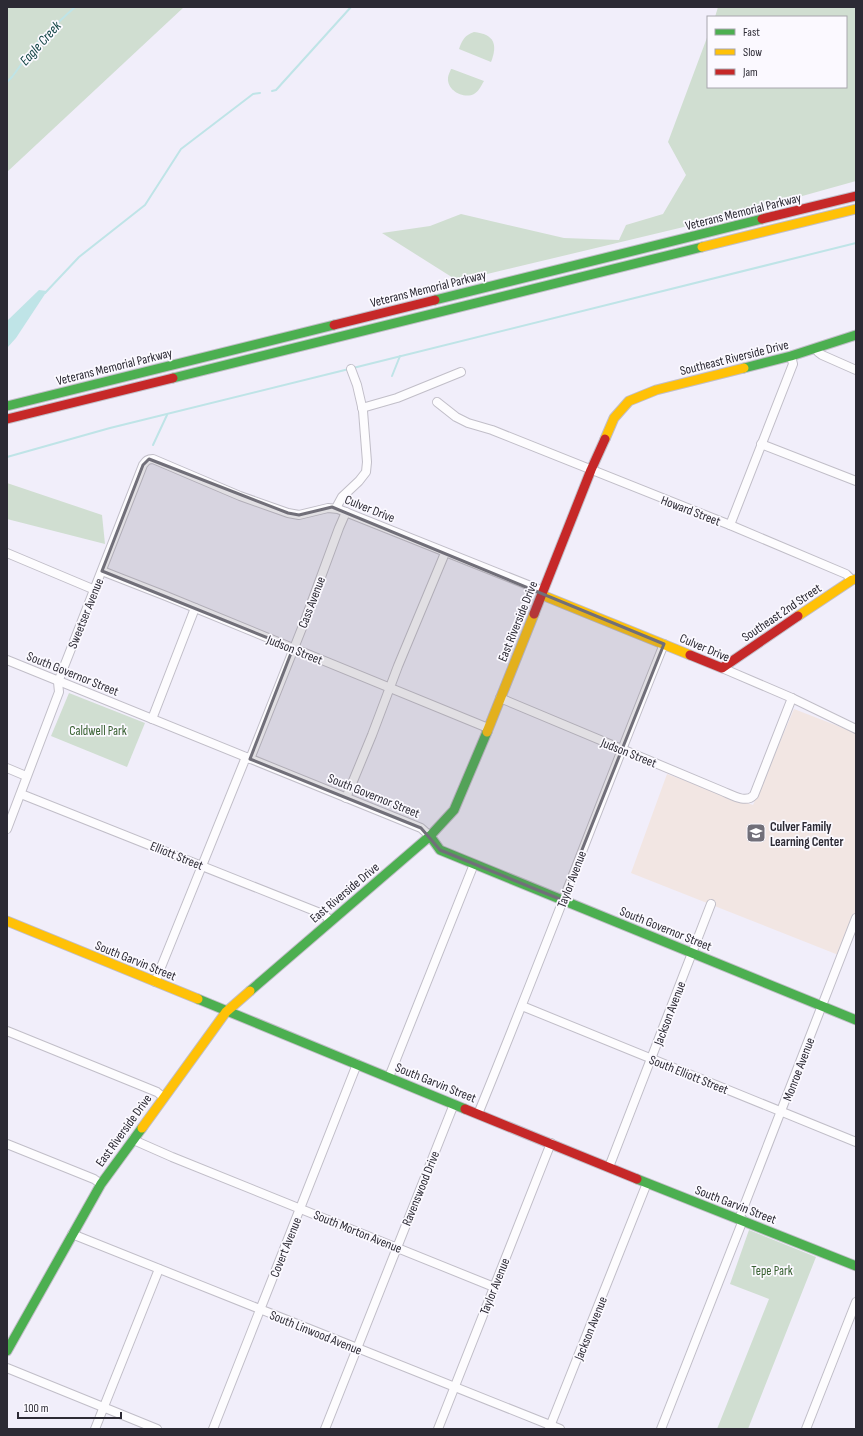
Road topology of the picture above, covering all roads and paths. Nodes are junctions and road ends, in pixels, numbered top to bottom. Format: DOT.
graph roads {
  1 [pos="856,196"];
  2 [pos="856,209"];
  3 [pos="856,335"];
  4 [pos="817,348"];
  5 [pos="791,356"];
  6 [pos="351,369"];
  7 [pos="856,370"];
  8 [pos="461,372"];
  9 [pos="437,402"];
  10 [pos="7,406"];
  11 [pos="362,408"];
  12 [pos="622,409"];
  13 [pos="7,419"];
  14 [pos="762,444"];
  15 [pos="163,464"];
  16 [pos="591,470"];
  17 [pos="856,481"];
  18 [pos="336,508"];
  19 [pos="346,512"];
  20 [pos="730,525"];
  21 [pos="7,553"];
  22 [pos="445,553"];
  23 [pos="102,571"];
  24 [pos="854,580"];
  25 [pos="95,590"];
  26 [pos="542,593"];
  27 [pos="195,608"];
  28 [pos="664,644"];
  29 [pos="293,648"];
  30 [pos="7,660"];
  31 [pos="722,668"];
  32 [pos="58,682"];
  33 [pos="390,688"];
  34 [pos="500,698"];
  35 [pos="792,698"];
  36 [pos="152,719"];
  37 [pos="488,728"];
  38 [pos="856,729"];
  39 [pos="622,749"];
  40 [pos="248,758"];
  41 [pos="7,768"];
  42 [pos="26,776"];
  43 [pos="21,794"];
  44 [pos="346,798"];
  45 [pos="7,829"];
  46 [pos="430,836"];
  47 [pos="474,864"];
  48 [pos="202,865"];
  49 [pos="562,900"];
  50 [pos="711,904"];
  51 [pos="856,918"];
  52 [pos="7,921"];
  53 [pos="330,921"];
  54 [pos="692,952"];
  55 [pos="155,982"];
  56 [pos="522,1006"];
  57 [pos="822,1006"];
  58 [pos="226,1012"];
  59 [pos="856,1020"];
  60 [pos="7,1031"];
  61 [pos="651,1059"];
  62 [pos="357,1064"];
  63 [pos="389,1077"];
  64 [pos="164,1096"];
  65 [pos="454,1104"];
  66 [pos="781,1112"];
  67 [pos="478,1114"];
  68 [pos="133,1139"];
  69 [pos="856,1142"];
  70 [pos="551,1143"];
  71 [pos="7,1144"];
  72 [pos="609,1167"];
  73 [pos="647,1183"];
  74 [pos="101,1184"];
  75 [pos="300,1208"];
  76 [pos="741,1220"];
  77 [pos="72,1234"];
  78 [pos="397,1247"];
  79 [pos="856,1266"];
  80 [pos="158,1269"];
  81 [pos="494,1287"];
  82 [pos="856,1302"];
  83 [pos="260,1310"];
  84 [pos="357,1348"];
  85 [pos="7,1351"];
  86 [pos="7,1368"];
  87 [pos="454,1387"];
  88 [pos="103,1408"];
  89 [pos="550,1427"];
  90 [pos="95,1429"];
  91 [pos="157,1429"];
  92 [pos="213,1429"];
  93 [pos="326,1429"];
  94 [pos="438,1429"];
  95 [pos="560,1429"];
  96 [pos="661,1429"];
  97 [pos="806,1429"];
  1 -- 10 [label="main road, Veterans Memorial Parkway"];
  2 -- 13 [label="main road, Veterans Memorial Parkway"];
  3 -- 4 [label="main road, Southeast Riverside Drive"];
  4 -- 5 [label="main road, Southeast Riverside Drive"];
  4 -- 7 [label="street"];
  5 -- 12 [label="main road, Southeast Riverside Drive"];
  5 -- 14 [label="street"];
  6 -- 11 [label="street"];
  8 -- 11 [label="street"];
  9 -- 16 [label="street, Howard Street"];
  11 -- 18 [label="street"];
  12 -- 16 [label="main road, East Riverside Drive"];
  14 -- 17 [label="street"];
  14 -- 20 [label="street"];
  15 -- 18 [label="street, Culver Drive"];
  15 -- 23 [label="street, Sweetser Avenue"];
  16 -- 20 [label="street, Howard Street"];
  16 -- 26 [label="main road, East Riverside Drive"];
  18 -- 19 [label="street, Culver Drive"];
  19 -- 22 [label="street, Culver Drive"];
  19 -- 29 [label="street, Cass Avenue"];
  20 -- 24 [label="street, Howard Street"];
  21 -- 25 [label="street"];
  22 -- 26 [label="street, Culver Drive"];
  22 -- 33 [label="street"];
  23 -- 25 [label="street, Sweetser Avenue"];
  23 -- 27 [label="street, Judson Street"];
  24 -- 31 [label="main road, Southeast 2nd Street"];
  25 -- 32 [label="street, Sweetser Avenue"];
  26 -- 28 [label="main road, Culver Drive"];
  26 -- 34 [label="main road, East Riverside Drive"];
  27 -- 29 [label="street, Judson Street"];
  27 -- 36 [label="street"];
  28 -- 31 [label="main road, Culver Drive"];
  28 -- 39 [label="street, Taylor Avenue"];
  29 -- 33 [label="street, Judson Street"];
  29 -- 40 [label="street, Cass Avenue"];
  30 -- 32 [label="street, South Governor Street"];
  31 -- 35 [label="street, Culver Drive"];
  32 -- 36 [label="street, South Governor Street"];
  32 -- 42 [label="street, Sweetser Avenue"];
  33 -- 37 [label="street, Judson Street"];
  33 -- 44 [label="street"];
  34 -- 37 [label="main road, East Riverside Drive"];
  34 -- 39 [label="street, Judson Street"];
  35 -- 38 [label="street, Culver Drive"];
  35 -- 39 [label="street, Judson Street"];
  36 -- 40 [label="street, South Governor Street"];
  37 -- 46 [label="main road, East Riverside Drive"];
  39 -- 49 [label="street, Taylor Avenue"];
  40 -- 44 [label="street, South Governor Street"];
  40 -- 48 [label="street, Cass Avenue"];
  41 -- 42 [label="street"];
  42 -- 43 [label="street, Sweetser Avenue"];
  43 -- 45 [label="street, Sweetser Avenue"];
  43 -- 48 [label="street, Elliott Street"];
  44 -- 46 [label="street, South Governor Street"];
  46 -- 47 [label="main road, South Governor Street"];
  46 -- 53 [label="main road, East Riverside Drive"];
  47 -- 49 [label="main road, South Governor Street"];
  47 -- 63 [label="street"];
  48 -- 53 [label="street, Elliott Street"];
  48 -- 55 [label="street, Cass Avenue"];
  49 -- 54 [label="main road, South Governor Street"];
  49 -- 56 [label="street, Taylor Avenue"];
  50 -- 54 [label="street, Jackson Avenue"];
  51 -- 57 [label="street, Monroe Avenue"];
  52 -- 55 [label="main road, South Garvin Street"];
  53 -- 58 [label="main road, East Riverside Drive"];
  54 -- 57 [label="main road, South Governor Street"];
  54 -- 61 [label="street, Jackson Avenue"];
  55 -- 58 [label="main road, South Garvin Street"];
  56 -- 61 [label="street, South Elliott Street"];
  56 -- 67 [label="street, Taylor Avenue"];
  57 -- 59 [label="main road, South Governor Street"];
  57 -- 66 [label="street, Monroe Avenue"];
  58 -- 62 [label="main road, South Garvin Street"];
  58 -- 64 [label="main road, East Riverside Drive"];
  60 -- 64 [label="street"];
  61 -- 66 [label="street, South Elliott Street"];
  61 -- 72 [label="street, Jackson Avenue"];
  62 -- 63 [label="main road, South Garvin Street"];
  62 -- 75 [label="street, Covert Avenue"];
  63 -- 65 [label="main road, South Garvin Street"];
  64 -- 68 [label="main road, East Riverside Drive"];
  65 -- 67 [label="main road, South Garvin Street"];
  65 -- 78 [label="street, Ravenswood Drive"];
  66 -- 69 [label="street, South Elliott Street"];
  66 -- 76 [label="street, Monroe Avenue"];
  67 -- 70 [label="main road, South Garvin Street"];
  68 -- 74 [label="main road, East Riverside Drive"];
  68 -- 75 [label="street, South Morton Avenue"];
  70 -- 72 [label="main road, South Garvin Street"];
  70 -- 81 [label="street, Taylor Avenue"];
  71 -- 74 [label="street"];
  72 -- 73 [label="main road, South Garvin Street"];
  73 -- 76 [label="main road, South Garvin Street"];
  73 -- 89 [label="street, Jackson Avenue"];
  74 -- 77 [label="main road, East Riverside Drive"];
  75 -- 78 [label="street, South Morton Avenue"];
  75 -- 83 [label="street, Covert Avenue"];
  76 -- 79 [label="main road, South Garvin Street"];
  76 -- 96 [label="street, Monroe Avenue"];
  77 -- 80 [label="street, South Linwood Avenue"];
  77 -- 85 [label="main road, East Riverside Drive"];
  78 -- 81 [label="street, South Morton Avenue"];
  78 -- 84 [label="street, Ravenswood Drive"];
  80 -- 83 [label="street, South Linwood Avenue"];
  80 -- 88 [label="street"];
  81 -- 87 [label="street, Taylor Avenue"];
  82 -- 97 [label="street"];
  83 -- 84 [label="street, South Linwood Avenue"];
  83 -- 92 [label="street, Covert Avenue"];
  84 -- 87 [label="street, South Linwood Avenue"];
  84 -- 93 [label="street, Ravenswood Drive"];
  86 -- 88 [label="street"];
  87 -- 89 [label="street, South Linwood Avenue"];
  87 -- 94 [label="street, Taylor Avenue"];
  88 -- 90 [label="street"];
  88 -- 91 [label="street"];
  89 -- 95 [label="street, South Linwood Avenue"];
}
